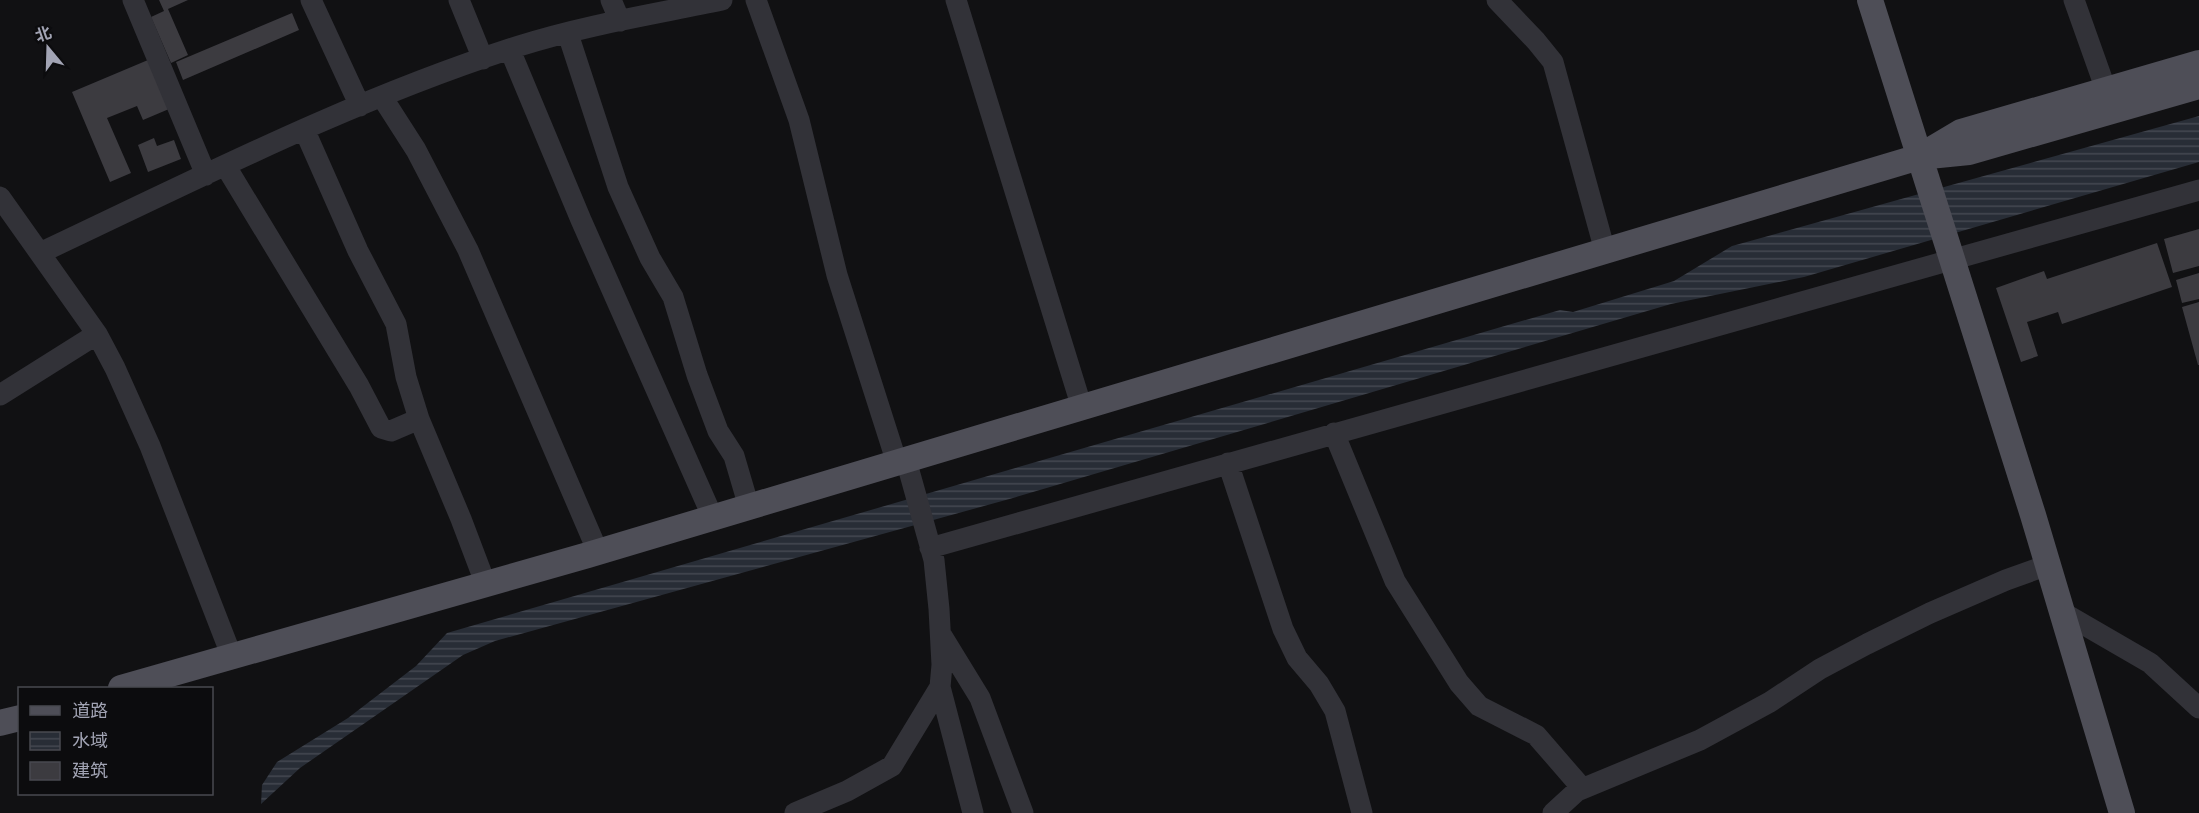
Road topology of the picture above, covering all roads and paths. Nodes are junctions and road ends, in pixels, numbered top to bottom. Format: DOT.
graph roads {
  1 [pos="133,0"];
  2 [pos="311,0"];
  3 [pos="459,0"];
  4 [pos="611,0"];
  5 [pos="722,0"];
  6 [pos="756,0"];
  7 [pos="956,0"];
  8 [pos="1497,0"];
  9 [pos="1870,0"];
  10 [pos="2074,0"];
  11 [pos="620,21"];
  12 [pos="568,34"];
  13 [pos="510,50"];
  14 [pos="483,59"];
  15 [pos="2199,63"];
  16 [pos="2199,86"];
  17 [pos="2106,90"];
  18 [pos="382,97"];
  19 [pos="360,106"];
  20 [pos="304,129"];
  21 [pos="1919,157"];
  22 [pos="225,165"];
  23 [pos="206,175"];
  24 [pos="2199,190"];
  25 [pos="0,197"];
  26 [pos="1605,251"];
  27 [pos="39,253"];
  28 [pos="1952,259"];
  29 [pos="97,334"];
  30 [pos="0,395"];
  31 [pos="1082,408"];
  32 [pos="419,419"];
  33 [pos="1334,434"];
  34 [pos="901,462"];
  35 [pos="1228,463"];
  36 [pos="749,507"];
  37 [pos="713,518"];
  38 [pos="930,548"];
  39 [pos="598,552"];
  40 [pos="2048,565"];
  41 [pos="486,585"];
  42 [pos="2062,612"];
  43 [pos="940,633"];
  44 [pos="232,657"];
  45 [pos="125,687"];
  46 [pos="940,687"];
  47 [pos="2199,708"];
  48 [pos="18,718"];
  49 [pos="0,723"];
  50 [pos="1582,788"];
  51 [pos="837,805"];
  52 [pos="795,813"];
  53 [pos="973,813"];
  54 [pos="1023,813"];
  55 [pos="1362,813"];
  56 [pos="1553,813"];
  57 [pos="2122,813"];
  1 -- 23 [label="street"];
  2 -- 19 [label="street"];
  3 -- 14 [label="street"];
  4 -- 11 [label="street"];
  5 -- 11 [label="street"];
  6 -- 34 [label="street"];
  7 -- 31 [label="street"];
  8 -- 26 [label="street"];
  9 -- 21 [label="main road"];
  10 -- 17 [label="street"];
  11 -- 12 [label="street"];
  12 -- 13 [label="street"];
  12 -- 36 [label="street"];
  13 -- 14 [label="street"];
  13 -- 37 [label="street"];
  14 -- 18 [label="street"];
  15 -- 17 [label="main road"];
  16 -- 21 [label="main road"];
  17 -- 21 [label="main road"];
  18 -- 19 [label="street"];
  18 -- 39 [label="street"];
  19 -- 20 [label="street"];
  20 -- 22 [label="street"];
  20 -- 32 [label="street"];
  21 -- 26 [label="main road"];
  21 -- 28 [label="main road"];
  22 -- 23 [label="street"];
  22 -- 32 [label="street"];
  23 -- 27 [label="street"];
  24 -- 28 [label="street"];
  25 -- 27 [label="street"];
  26 -- 31 [label="main road"];
  27 -- 29 [label="street"];
  28 -- 33 [label="street"];
  28 -- 40 [label="main road"];
  29 -- 30 [label="street"];
  29 -- 44 [label="street"];
  31 -- 34 [label="main road"];
  32 -- 41 [label="street"];
  33 -- 35 [label="street"];
  33 -- 50 [label="street"];
  34 -- 36 [label="main road"];
  34 -- 38 [label="street"];
  35 -- 38 [label="street"];
  35 -- 55 [label="street"];
  36 -- 37 [label="main road"];
  37 -- 39 [label="main road"];
  38 -- 43 [label="street"];
  39 -- 41 [label="main road"];
  40 -- 42 [label="main road"];
  40 -- 50 [label="street"];
  41 -- 44 [label="main road"];
  42 -- 47 [label="street"];
  42 -- 57 [label="main road"];
  43 -- 46 [label="street"];
  43 -- 54 [label="street"];
  44 -- 45 [label="main road"];
  46 -- 51 [label="street"];
  46 -- 53 [label="street"];
  48 -- 49 [label="main road"];
  50 -- 56 [label="street"];
  51 -- 52 [label="street"];
}
